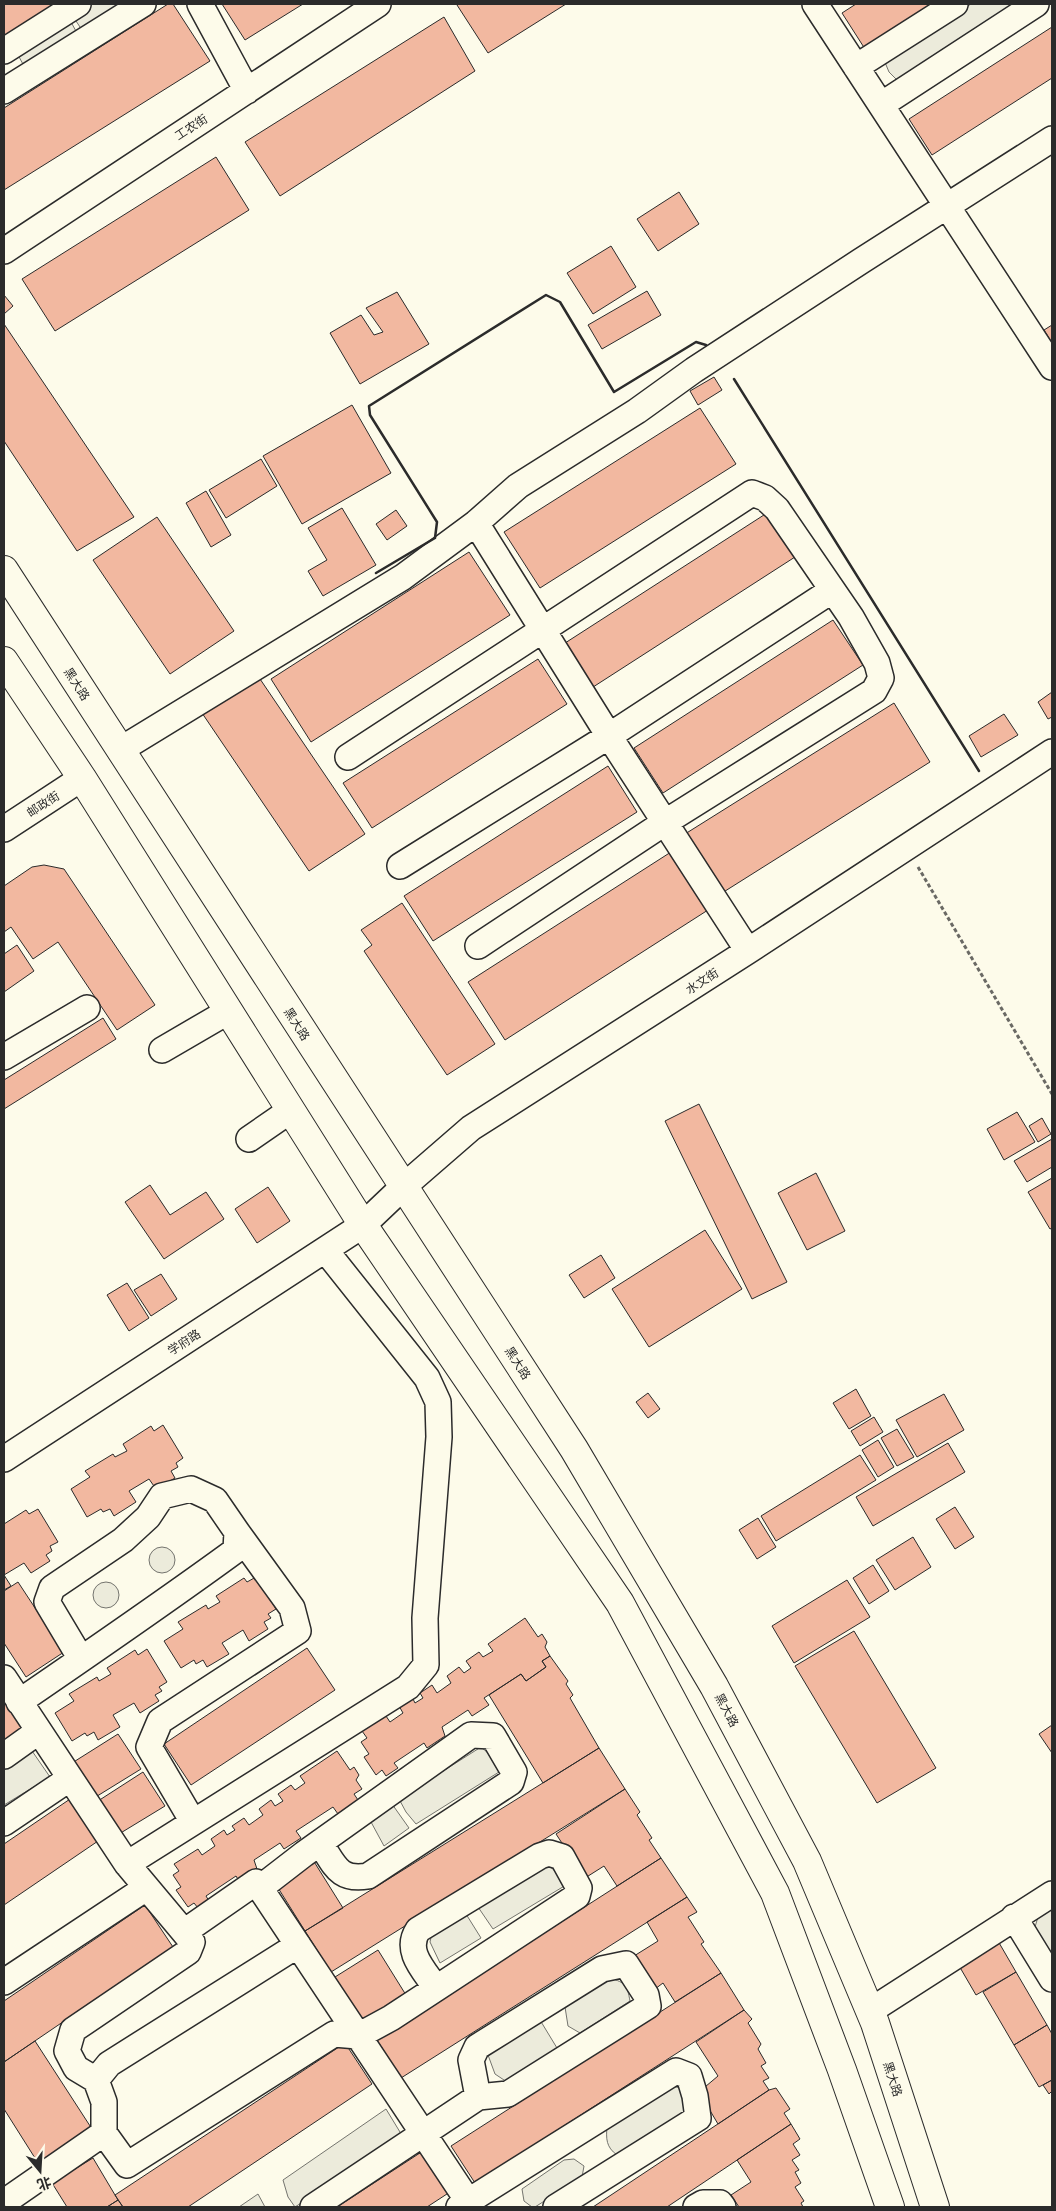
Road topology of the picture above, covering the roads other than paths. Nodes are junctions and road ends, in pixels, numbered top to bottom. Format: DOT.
graph roads {
  1 [pos="78,4"];
  2 [pos="143,4"];
  3 [pos="200,4"];
  4 [pos="378,4"];
  5 [pos="955,4"];
  6 [pos="1036,4"];
  7 [pos="823,7"];
  8 [pos="4,51"];
  9 [pos="856,67"];
  10 [pos="4,91"];
  11 [pos="247,91"];
  12 [pos="881,105"];
  13 [pos="1052,139"];
  14 [pos="947,206"];
  15 [pos="4,251"];
  16 [pos="1052,367"];
  17 [pos="476,522"];
  18 [pos="4,570"];
  19 [pos="831,591"];
  20 [pos="543,629"];
  21 [pos="4,661"];
  22 [pos="609,736"];
  23 [pos="120,750"];
  24 [pos="1052,752"];
  25 [pos="348,756"];
  26 [pos="82,778"];
  27 [pos="664,822"];
  28 [pos="4,829"];
  29 [pos="400,866"];
  30 [pos="478,946"];
  31 [pos="748,951"];
  32 [pos="87,1008"];
  33 [pos="229,1011"];
  34 [pos="6,1050"];
  35 [pos="162,1050"];
  36 [pos="291,1110"];
  37 [pos="249,1139"];
  38 [pos="403,1188"];
  39 [pos="363,1225"];
  40 [pos="326,1251"];
  41 [pos="4,1459"];
  42 [pos="237,1532"];
  43 [pos="81,1659"];
  44 [pos="4,1678"];
  45 [pos="19,1702"];
  46 [pos="39,1731"];
  47 [pos="4,1756"];
  48 [pos="69,1779"];
  49 [pos="193,1822"];
  50 [pos="4,1823"];
  51 [pos="320,1843"];
  52 [pos="127,1864"];
  53 [pos="146,1888"];
  54 [pos="260,1888"];
  55 [pos="1052,1894"];
  56 [pos="1014,1917"];
  57 [pos="184,1932"];
  58 [pos="298,1945"];
  59 [pos="1052,1979"];
  60 [pos="4,1982"];
  61 [pos="436,1988"];
  62 [pos="870,2011"];
  63 [pos="358,2036"];
  64 [pos="96,2080"];
  65 [pos="478,2097"];
  66 [pos="104,2133"];
  67 [pos="424,2133"];
  68 [pos="13,2195"];
  69 [pos="466,2205"];
  70 [pos="314,2207"];
  71 [pos="556,2207"];
  72 [pos="696,2207"];
  73 [pos="723,2207"];
  74 [pos="890,2207"];
  75 [pos="935,2207"];
  1 -- 8 [label="street"];
  2 -- 10 [label="street"];
  3 -- 11 [label="street"];
  4 -- 11 [label="street, 工农街"];
  5 -- 9 [label="street"];
  6 -- 12 [label="street"];
  7 -- 9 [label="street"];
  9 -- 12 [label="street"];
  11 -- 15 [label="street, 工农街"];
  12 -- 14 [label="street"];
  13 -- 14 [label="street"];
  14 -- 16 [label="street"];
  14 -- 17 [label="street"];
  17 -- 20 [label="street"];
  17 -- 23 [label="street"];
  18 -- 23 [label="highway, 黑大路"];
  19 -- 20 [label="street"];
  19 -- 22 [label="street"];
  19 -- 27 [label="street"];
  20 -- 22 [label="street"];
  20 -- 25 [label="street"];
  21 -- 26 [label="highway"];
  22 -- 27 [label="street"];
  22 -- 29 [label="street"];
  23 -- 38 [label="highway, 黑大路"];
  24 -- 31 [label="street, 水文街"];
  26 -- 28 [label="street, 邮政街"];
  26 -- 33 [label="highway"];
  27 -- 30 [label="street"];
  27 -- 31 [label="street"];
  31 -- 38 [label="street, 水文街"];
  32 -- 34 [label="street"];
  33 -- 35 [label="street"];
  33 -- 36 [label="highway"];
  36 -- 37 [label="street"];
  36 -- 39 [label="highway"];
  38 -- 39 [label="street, 水文街"];
  38 -- 62 [label="highway, 黑大路"];
  39 -- 40 [label="street, 学府路"];
  39 -- 74 [label="highway"];
  40 -- 41 [label="street, 学府路"];
  40 -- 49 [label="street"];
  42 -- 43 [label="street"];
  42 -- 43 [label="street"];
  42 -- 49 [label="street"];
  43 -- 45 [label="street"];
  44 -- 45 [label="street"];
  45 -- 46 [label="street"];
  46 -- 47 [label="street"];
  46 -- 48 [label="street"];
  48 -- 50 [label="street"];
  48 -- 52 [label="street"];
  49 -- 52 [label="street"];
  51 -- 51 [label="street"];
  51 -- 54 [label="street"];
  52 -- 53 [label="street"];
  53 -- 57 [label="street"];
  53 -- 60 [label="street"];
  54 -- 57 [label="street"];
  54 -- 58 [label="street"];
  55 -- 56 [label="street"];
  56 -- 59 [label="street"];
  56 -- 62 [label="street"];
  57 -- 64 [label="street"];
  58 -- 63 [label="street"];
  58 -- 64 [label="street"];
  61 -- 61 [label="street"];
  61 -- 63 [label="street"];
  62 -- 75 [label="highway, 黑大路"];
  63 -- 66 [label="street"];
  63 -- 67 [label="street"];
  64 -- 66 [label="street"];
  65 -- 65 [label="street"];
  65 -- 67 [label="street"];
  66 -- 68 [label="street"];
  67 -- 69 [label="street"];
  67 -- 70 [label="street"];
  69 -- 71 [label="street"];
  72 -- 73 [label="street"];
}
